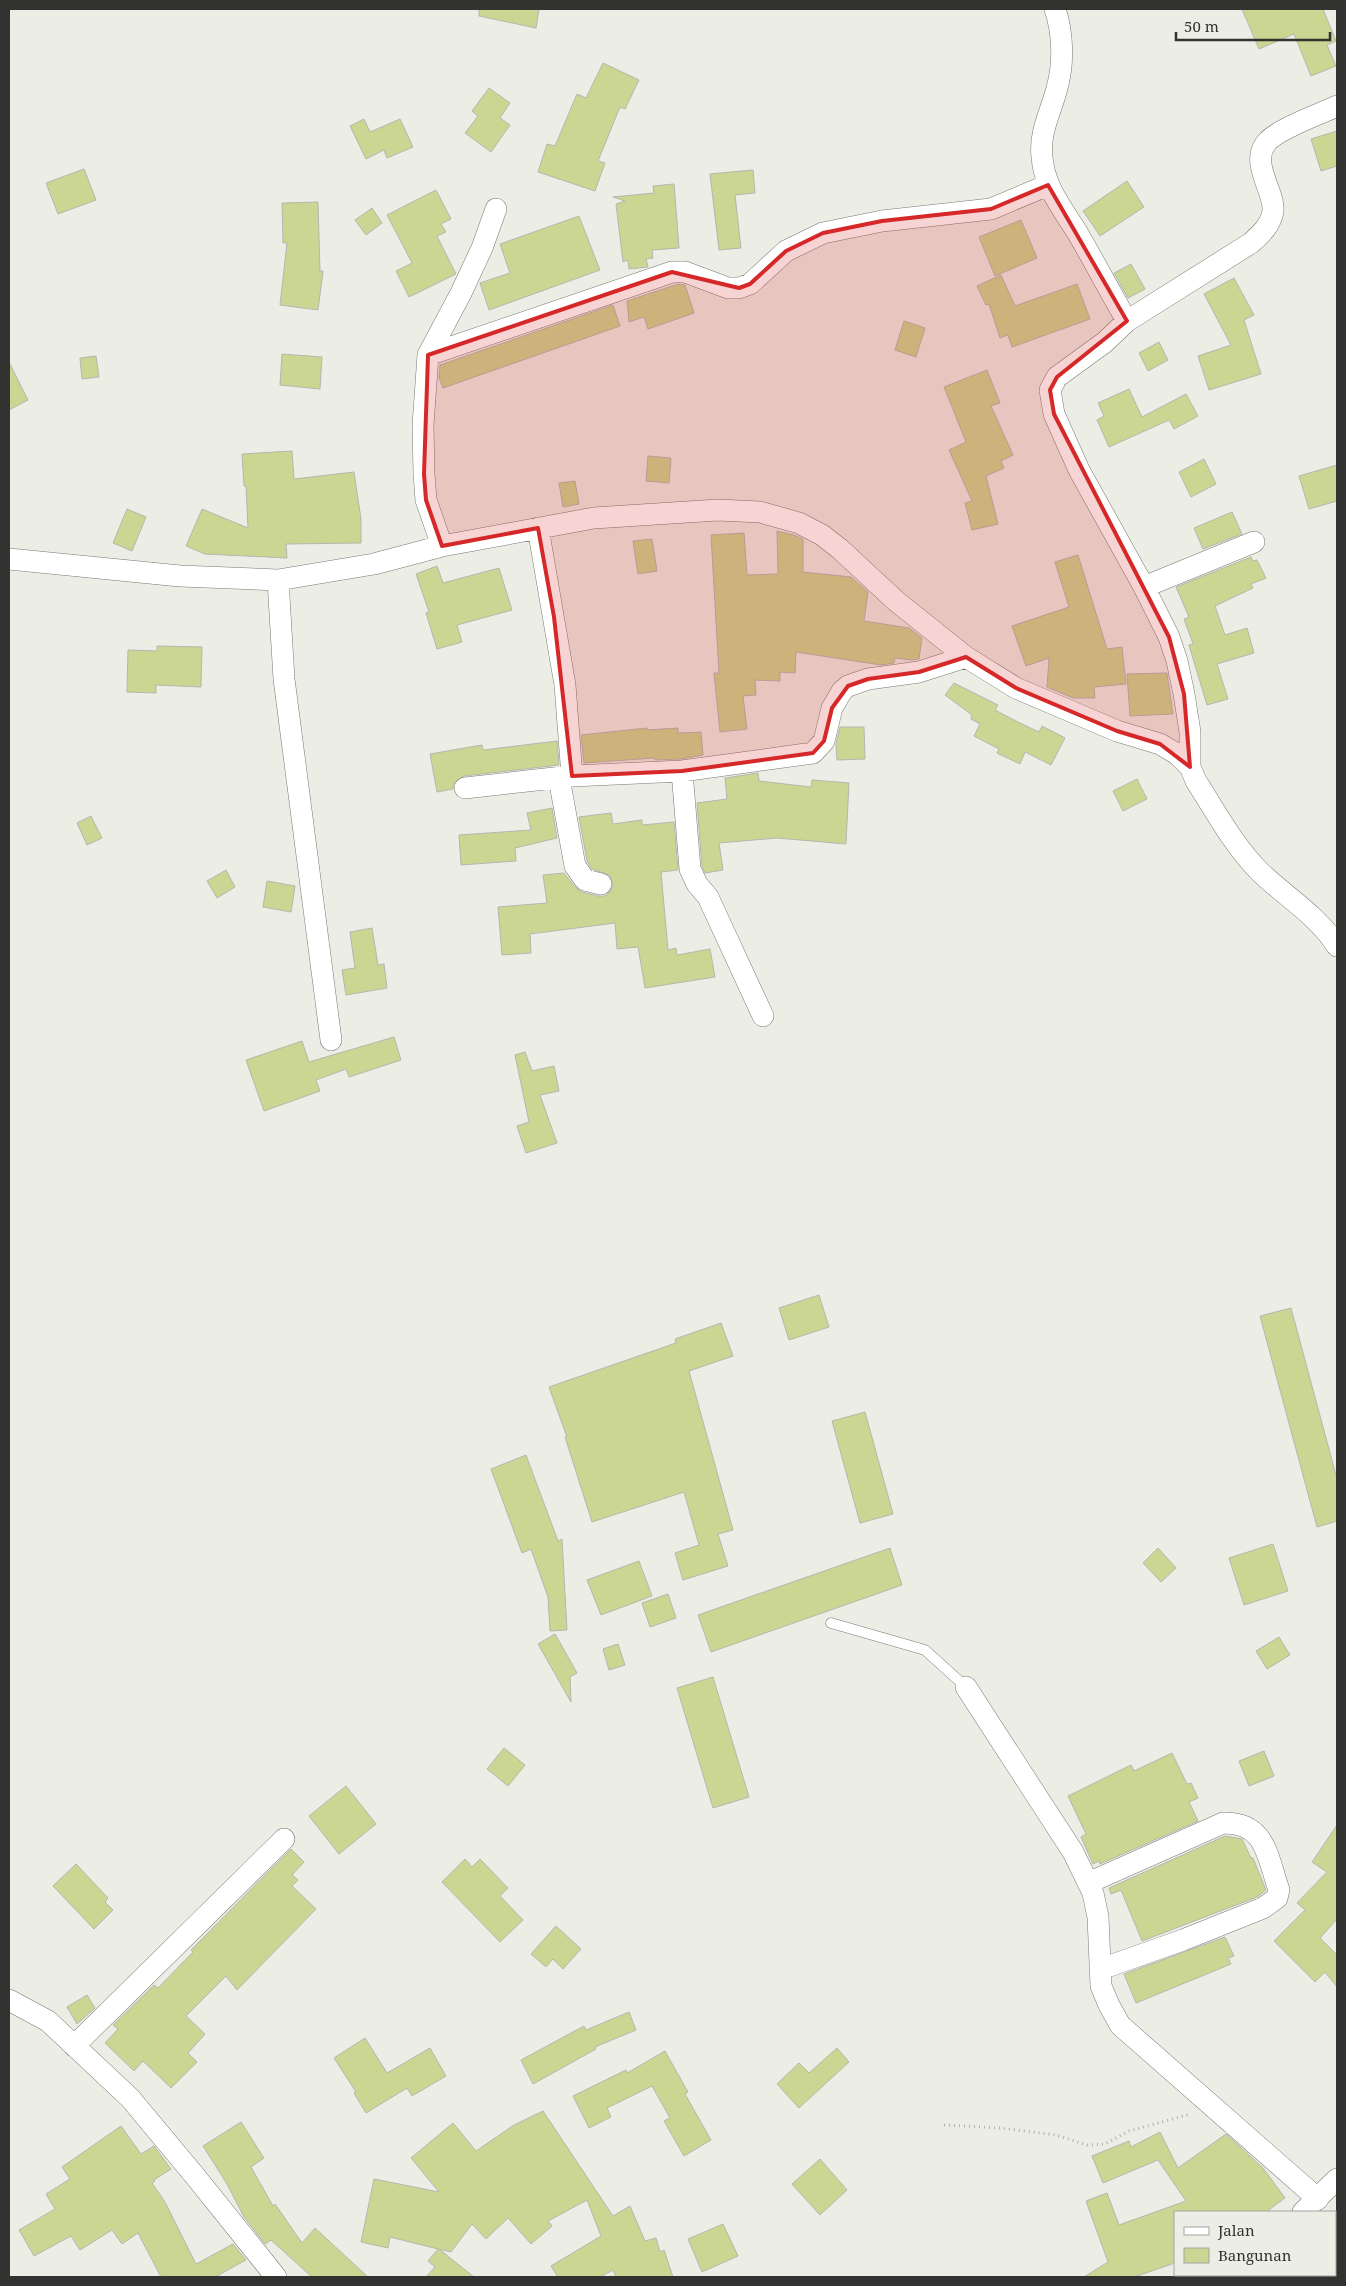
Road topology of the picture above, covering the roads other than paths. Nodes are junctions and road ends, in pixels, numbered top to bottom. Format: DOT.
graph roads {
  1 [pos="1055,9"];
  2 [pos="1337,106"];
  3 [pos="1048,185"];
  4 [pos="496,209"];
  5 [pos="1127,321"];
  6 [pos="428,355"];
  7 [pos="538,528"];
  8 [pos="1254,542"];
  9 [pos="442,546"];
  10 [pos="9,559"];
  11 [pos="278,580"];
  12 [pos="1144,587"];
  13 [pos="966,657"];
  14 [pos="1190,768"];
  15 [pos="682,771"];
  16 [pos="566,777"];
  17 [pos="465,788"];
  18 [pos="601,884"];
  19 [pos="1337,946"];
  20 [pos="763,1016"];
  21 [pos="331,1040"];
  22 [pos="831,1623"];
  23 [pos="966,1687"];
  24 [pos="284,1840"];
  25 [pos="1088,1882"];
  26 [pos="1101,1970"];
  27 [pos="9,2000"];
  28 [pos="74,2046"];
  29 [pos="1337,2179"];
  30 [pos="1310,2206"];
  31 [pos="276,2277"];
  1 -- 3 [label="street"];
  2 -- 5 [label="street"];
  3 -- 5 [label="street"];
  3 -- 6 [label="street"];
  4 -- 6 [label="street"];
  5 -- 12 [label="street"];
  6 -- 9 [label="street"];
  7 -- 9 [label="street"];
  7 -- 13 [label="street"];
  7 -- 16 [label="street"];
  8 -- 12 [label="street"];
  9 -- 11 [label="street"];
  10 -- 11 [label="street"];
  11 -- 21 [label="street"];
  12 -- 14 [label="street"];
  13 -- 14 [label="street"];
  13 -- 15 [label="street"];
  14 -- 19 [label="street"];
  15 -- 16 [label="street"];
  15 -- 20 [label="street"];
  16 -- 17 [label="street"];
  16 -- 18 [label="street"];
  22 -- 23 [label="lane"];
  23 -- 25 [label="street"];
  24 -- 28 [label="street"];
  25 -- 26 [label="street"];
  25 -- 26 [label="street"];
  26 -- 30 [label="street"];
  27 -- 28 [label="street"];
  28 -- 31 [label="street"];
  29 -- 30 [label="street"];
}
